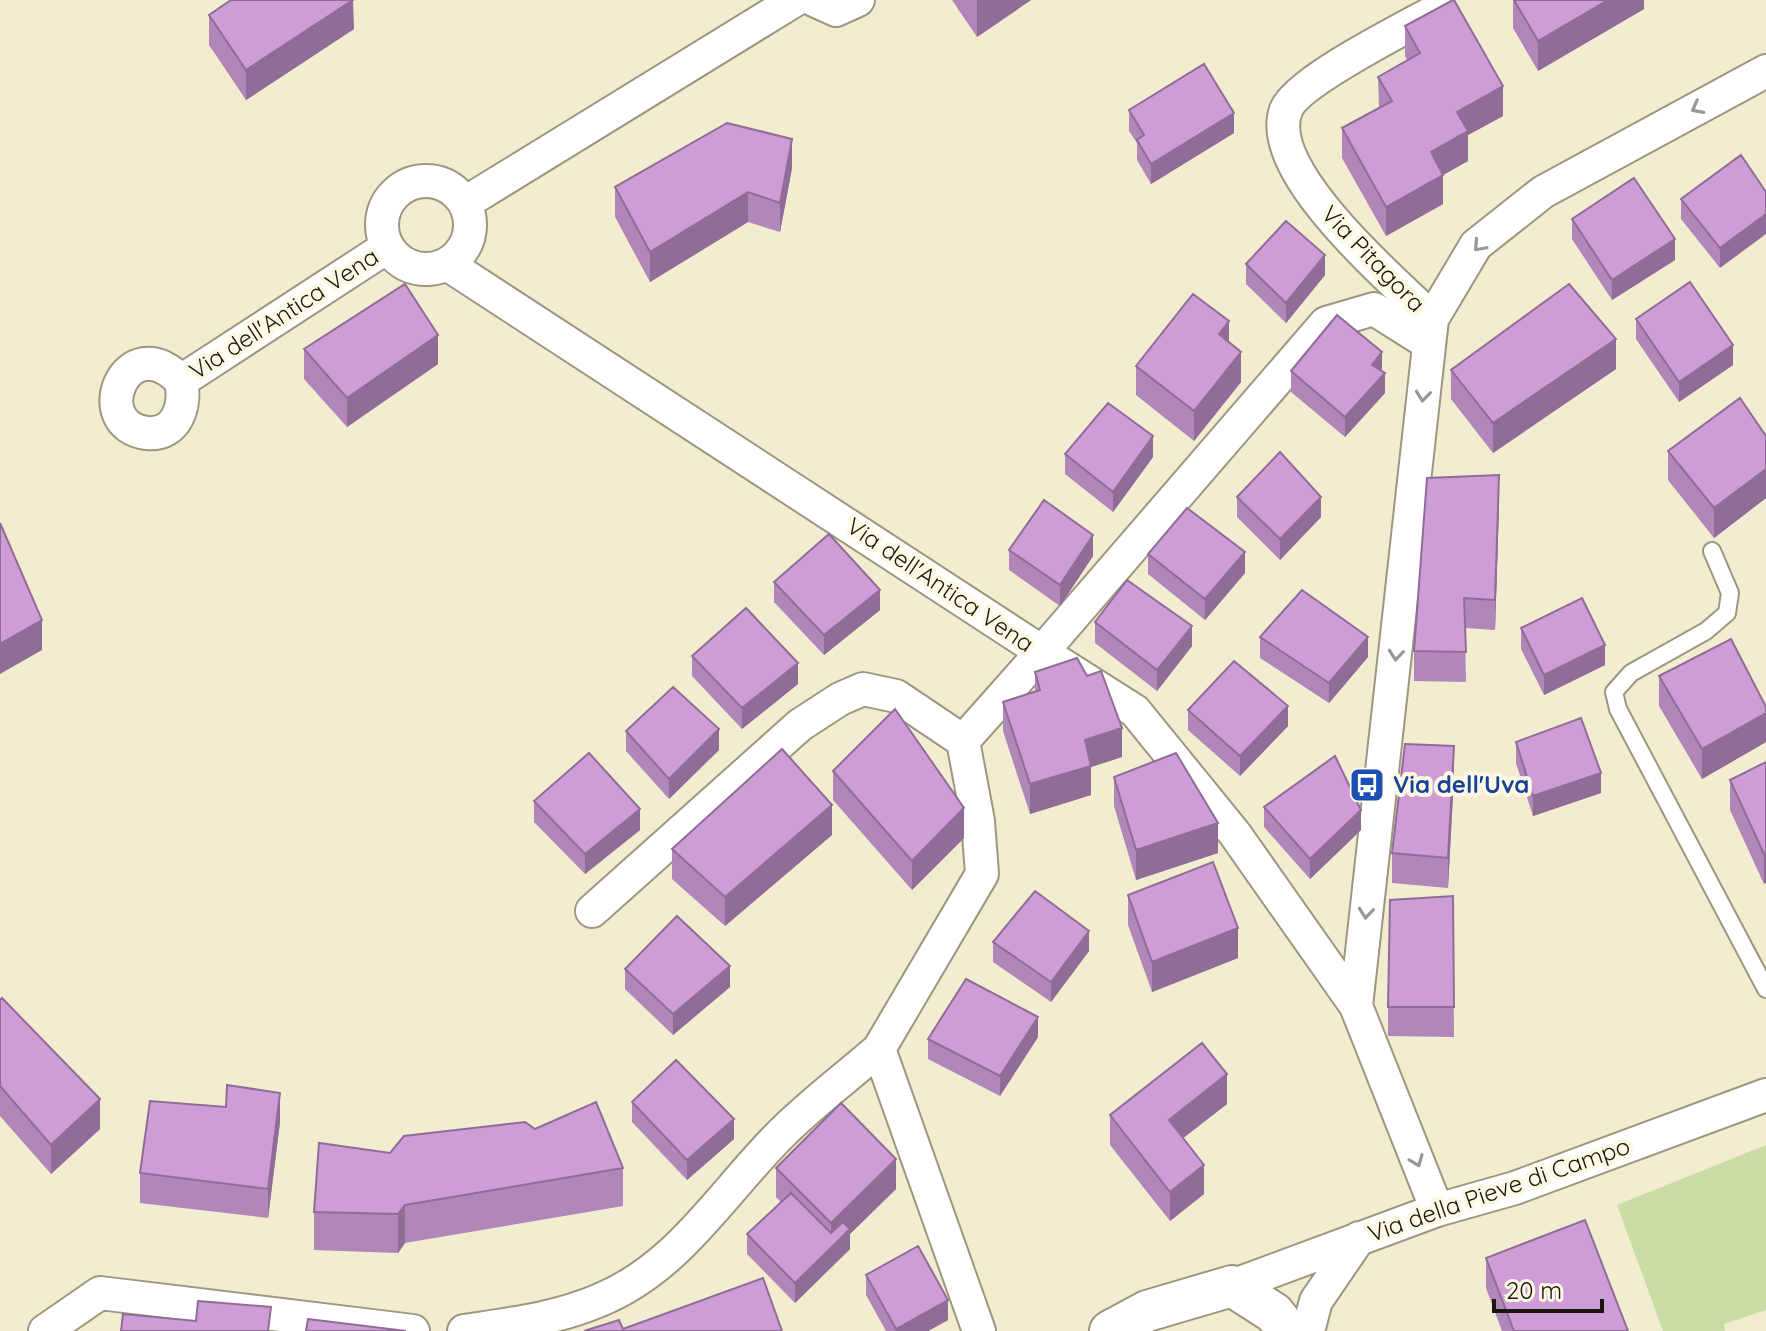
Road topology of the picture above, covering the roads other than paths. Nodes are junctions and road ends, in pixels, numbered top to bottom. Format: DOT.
graph roads {
  1 [pos="795,0"];
  2 [pos="814,0"];
  3 [pos="858,0"];
  4 [pos="1439,9"];
  5 [pos="1766,71"];
  6 [pos="465,203"];
  7 [pos="387,247"];
  8 [pos="447,264"];
  9 [pos="1430,331"];
  10 [pos="181,381"];
  11 [pos="1712,551"];
  12 [pos="1042,652"];
  13 [pos="963,741"];
  14 [pos="592,911"];
  15 [pos="1766,989"];
  16 [pos="1356,1006"];
  17 [pos="879,1049"];
  18 [pos="1766,1095"];
  19 [pos="1437,1210"];
  20 [pos="1359,1238"];
  21 [pos="1232,1286"];
  22 [pos="45,1331"];
  23 [pos="413,1331"];
  24 [pos="464,1331"];
  25 [pos="979,1331"];
  26 [pos="1110,1331"];
  27 [pos="1288,1331"];
  28 [pos="1308,1331"];
  1 -- 6 [label="street"];
  2 -- 3 [label="street"];
  4 -- 9 [label="street, Via Pitagora"];
  5 -- 9 [label="street, Via Pitagora, one-way"];
  6 -- 7 [label="street, Via dell'Antica Vena"];
  6 -- 8 [label="street"];
  7 -- 8 [label="street, Via dell'Antica Vena"];
  7 -- 10 [label="street, Via dell'Antica Vena"];
  8 -- 12 [label="street, Via dell'Antica Vena"];
  9 -- 12 [label="street"];
  9 -- 16 [label="street, one-way"];
  11 -- 15 [label="lane"];
  12 -- 13 [label="street, Via dell'Antica Vena"];
  12 -- 16 [label="street"];
  13 -- 14 [label="street"];
  13 -- 17 [label="street"];
  16 -- 19 [label="street, one-way"];
  17 -- 24 [label="street"];
  17 -- 25 [label="street"];
  18 -- 19 [label="street, Via della Pieve di Campo"];
  19 -- 20 [label="street, Via della Pieve di Campo"];
  20 -- 21 [label="street, Via della Pieve di Campo"];
  20 -- 28 [label="street"];
  21 -- 26 [label="street, Via della Pieve di Campo"];
  21 -- 27 [label="street"];
  22 -- 23 [label="street"];
}
